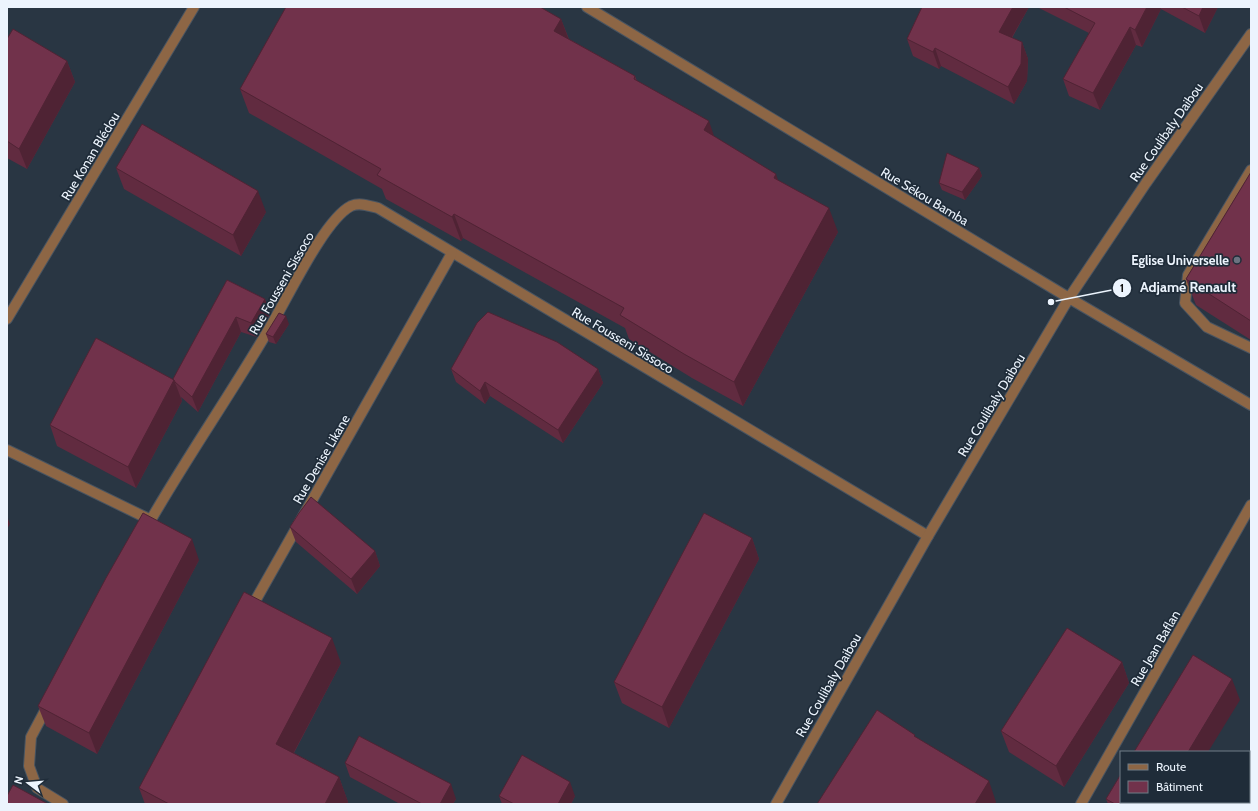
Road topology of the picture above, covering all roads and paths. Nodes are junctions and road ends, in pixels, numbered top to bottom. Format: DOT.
graph roads {
  1 [pos="194,7"];
  2 [pos="587,7"];
  3 [pos="1251,34"];
  4 [pos="1251,170"];
  5 [pos="452,253"];
  6 [pos="1069,298"];
  7 [pos="7,319"];
  8 [pos="1251,348"];
  9 [pos="1251,405"];
  10 [pos="7,450"];
  11 [pos="1251,506"];
  12 [pos="151,520"];
  13 [pos="928,536"];
  14 [pos="139,540"];
  15 [pos="244,621"];
  16 [pos="53,696"];
  17 [pos="64,804"];
  18 [pos="776,804"];
  19 [pos="1081,804"];
  1 -- 7 [label="street, Rue Konan Blédou"];
  2 -- 6 [label="street, Rue Sékou Bamba"];
  3 -- 6 [label="street, Rue Coulibaly Daibou"];
  4 -- 8 [label="street"];
  5 -- 12 [label="street, Rue Fousseni Sissoco"];
  5 -- 13 [label="street, Rue Fousseni Sissoco"];
  5 -- 15 [label="street, Rue Denise Likane"];
  6 -- 9 [label="street, Rue Sékou Bamba"];
  6 -- 13 [label="street, Rue Coulibaly Daibou"];
  10 -- 12 [label="street"];
  11 -- 19 [label="street, Rue Jean Baflan"];
  12 -- 14 [label="street, Rue Fousseni Sissoco"];
  13 -- 18 [label="street, Rue Coulibaly Daibou"];
  16 -- 17 [label="street"];
}
